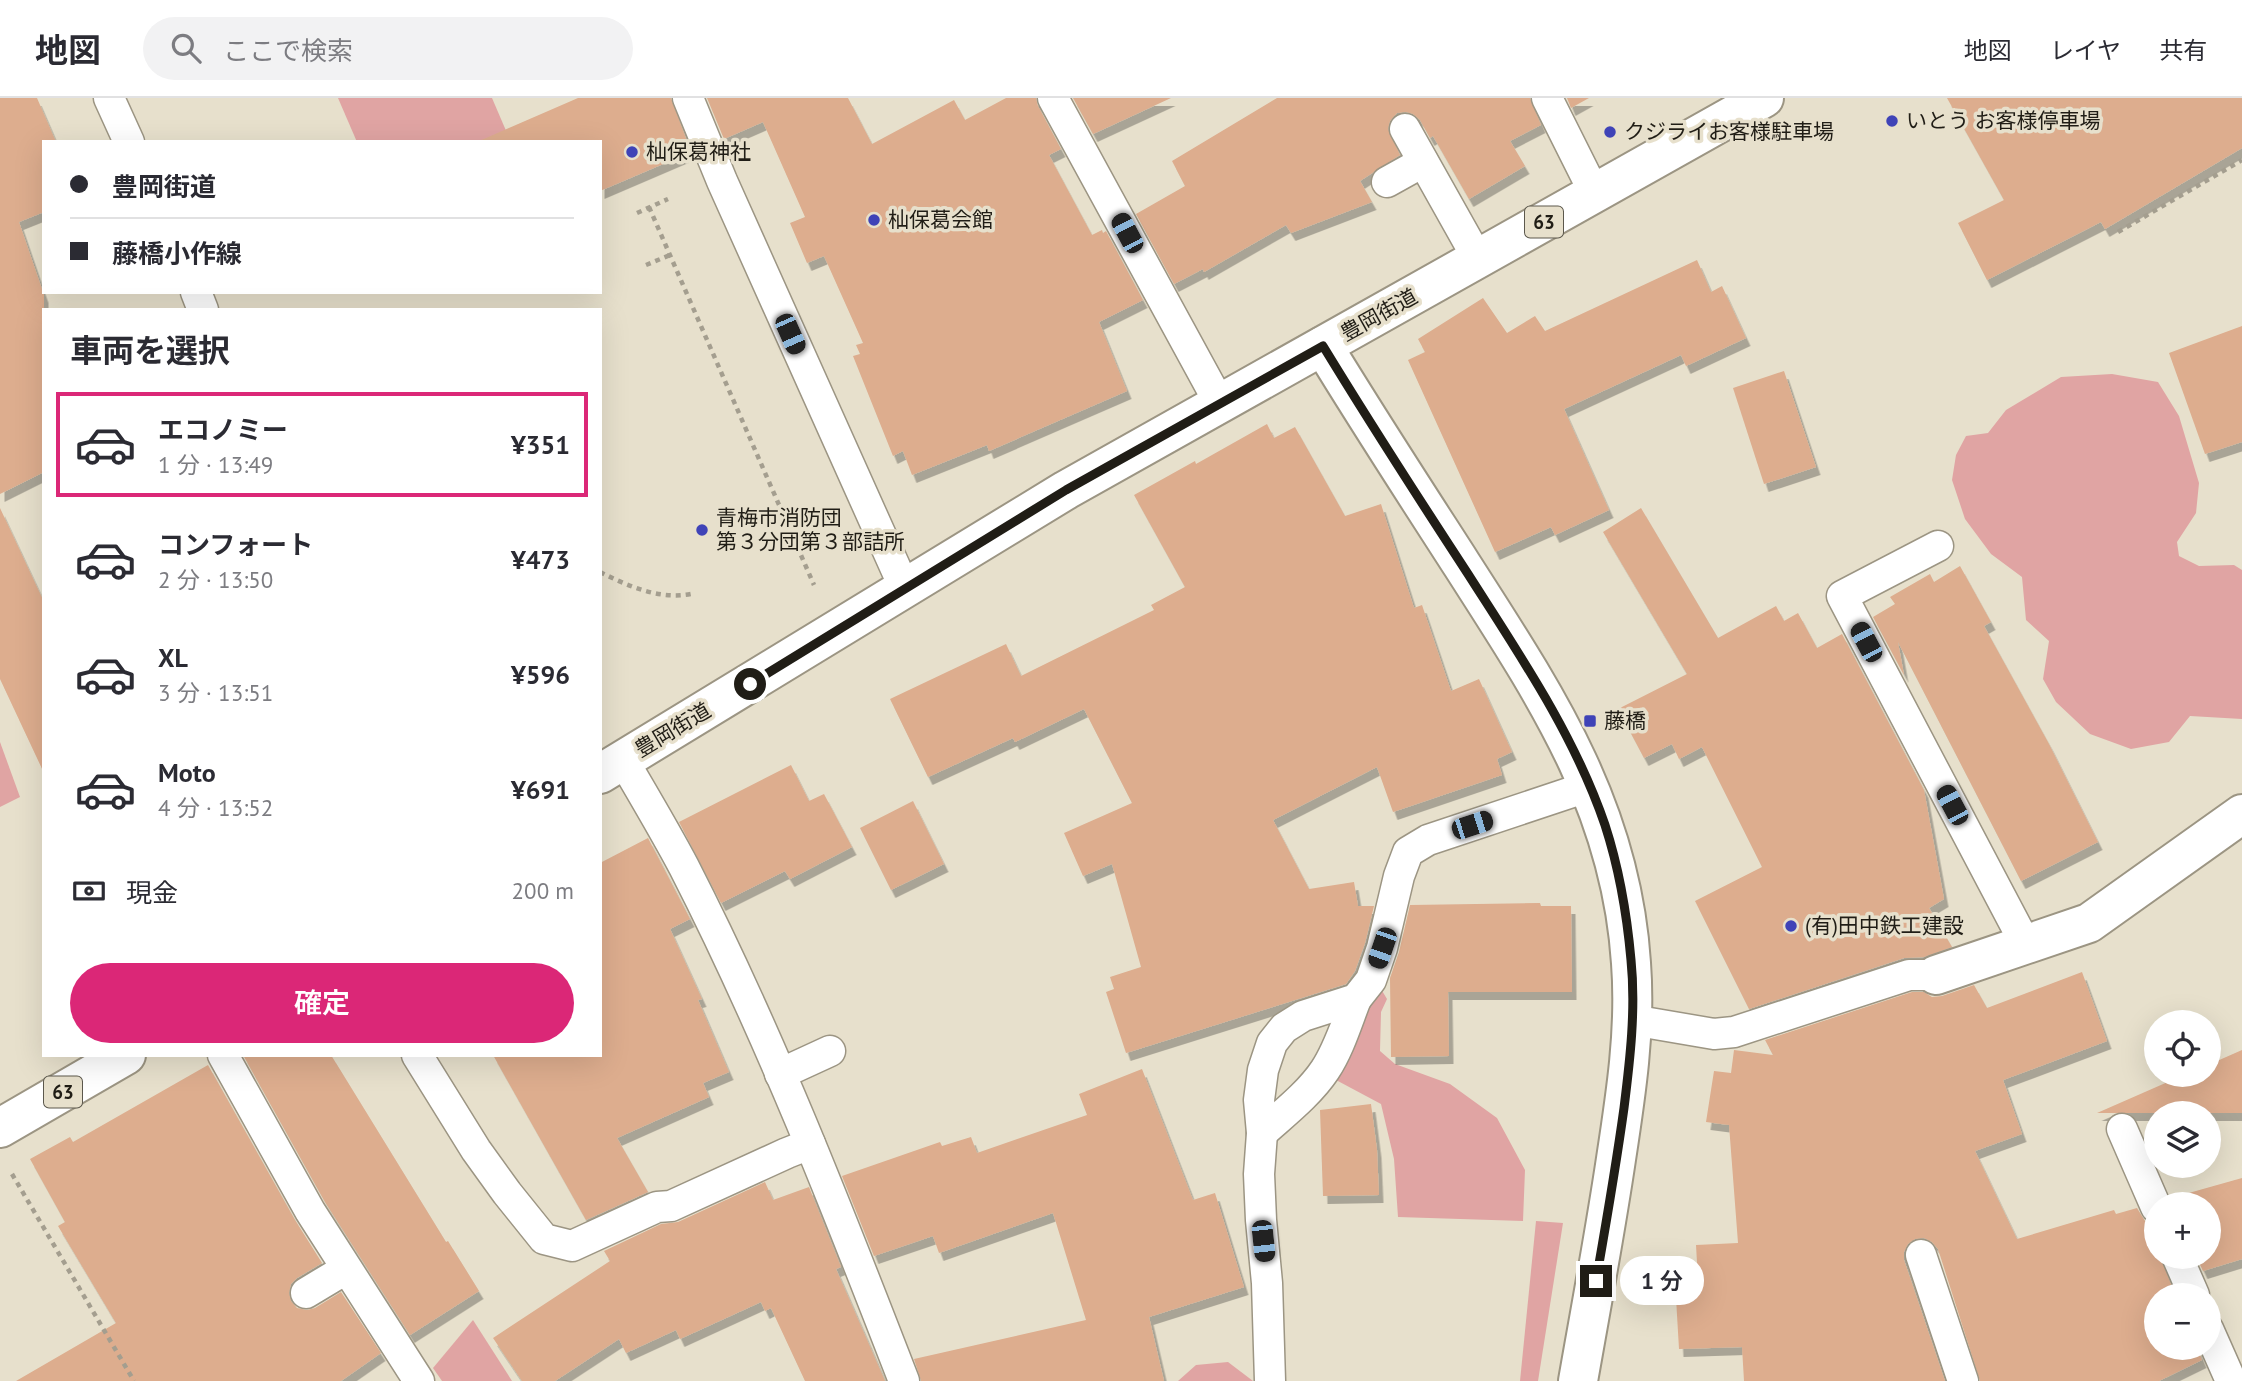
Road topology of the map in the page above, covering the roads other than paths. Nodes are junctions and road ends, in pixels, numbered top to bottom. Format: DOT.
graph roads {
  1 [pos="109,98"];
  2 [pos="688,98"];
  3 [pos="1053,98"];
  4 [pos="1546,98"];
  5 [pos="1764,98"];
  6 [pos="1405,129"];
  7 [pos="128,140"];
  8 [pos="1423,162"];
  9 [pos="1387,182"];
  10 [pos="1595,194"];
  11 [pos="1478,259"];
  12 [pos="1323,346"];
  13 [pos="1220,404"];
  14 [pos="1938,547"];
  15 [pos="905,589"];
  16 [pos="612,767"];
  17 [pos="1590,786"];
  18 [pos="2242,814"];
  19 [pos="2026,945"];
  20 [pos="1936,975"];
  21 [pos="1356,999"];
  22 [pos="1632,1020"];
  23 [pos="830,1051"];
  24 [pos="123,1057"];
  25 [pos="224,1057"];
  26 [pos="418,1057"];
  27 [pos="780,1074"];
  28 [pos="0,1128"];
  29 [pos="2122,1129"];
  30 [pos="1262,1133"];
  31 [pos="810,1144"];
  32 [pos="2149,1192"];
  33 [pos="1921,1255"];
  34 [pos="345,1269"];
  35 [pos="306,1293"];
  36 [pos="2221,1358"];
  37 [pos="419,1381"];
  38 [pos="904,1381"];
  39 [pos="1270,1381"];
  40 [pos="1578,1381"];
  41 [pos="1963,1381"];
  42 [pos="2231,1381"];
  1 -- 7 [label="lane"];
  2 -- 15 [label="lane"];
  3 -- 13 [label="lane"];
  4 -- 10 [label="lane"];
  5 -- 10 [label="main road, 豊岡街道 / 63"];
  6 -- 8 [label="lane"];
  8 -- 9 [label="lane"];
  8 -- 11 [label="lane"];
  10 -- 11 [label="main road, 豊岡街道 / 63"];
  11 -- 12 [label="main road, 豊岡街道 / 63"];
  12 -- 13 [label="main road, 豊岡街道 / 63"];
  12 -- 17 [label="main road"];
  13 -- 15 [label="main road, 豊岡街道 / 63"];
  14 -- 19 [label="lane"];
  15 -- 16 [label="main road, 豊岡街道 / 63"];
  16 -- 27 [label="lane"];
  17 -- 21 [label="lane"];
  17 -- 22 [label="main road"];
  18 -- 19 [label="main road"];
  19 -- 20 [label="main road"];
  20 -- 22 [label="lane"];
  21 -- 30 [label="lane"];
  21 -- 30 [label="lane"];
  22 -- 40 [label="main road"];
  23 -- 27 [label="lane"];
  24 -- 28 [label="main road, 63"];
  25 -- 34 [label="lane"];
  26 -- 31 [label="lane"];
  27 -- 31 [label="lane"];
  29 -- 32 [label="lane"];
  30 -- 39 [label="lane"];
  31 -- 38 [label="lane"];
  33 -- 41 [label="lane"];
  34 -- 35 [label="lane"];
  34 -- 37 [label="lane"];
  36 -- 42 [label="lane"];
}
